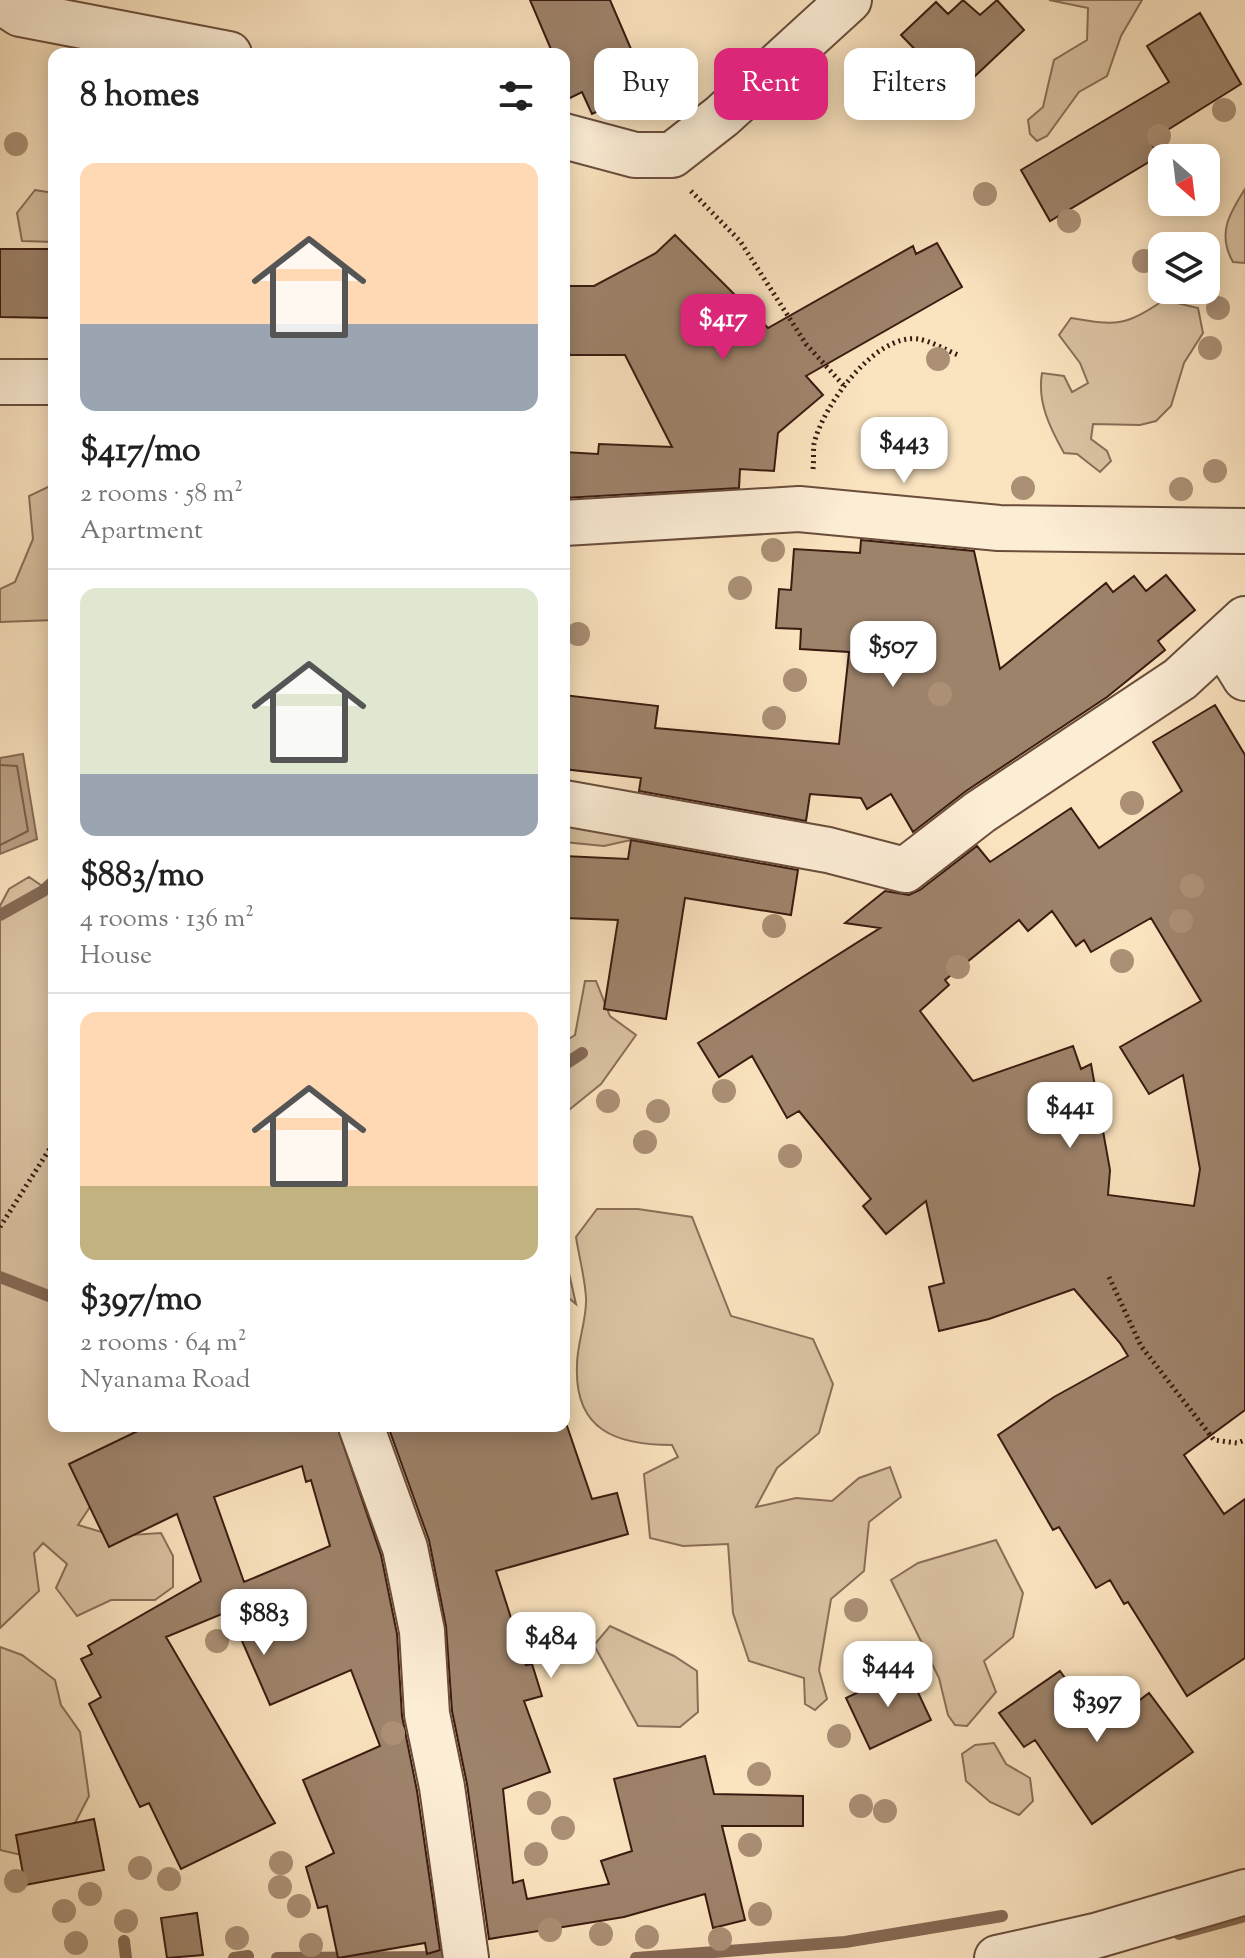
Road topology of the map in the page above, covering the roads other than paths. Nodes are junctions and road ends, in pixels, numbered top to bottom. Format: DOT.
graph roads {
  1 [pos="849,0"];
  2 [pos="0,1"];
  3 [pos="198,48"];
  4 [pos="570,138"];
  5 [pos="0,382"];
  6 [pos="48,382"];
  7 [pos="570,523"];
  8 [pos="1245,531"];
  9 [pos="1238,646"];
  10 [pos="570,804"];
  11 [pos="363,1432"];
  12 [pos="1245,1892"];
  13 [pos="466,1958"];
  14 [pos="997,1958"];
  1 -- 4 [label="street"];
  2 -- 3 [label="street"];
  5 -- 6 [label="street"];
  7 -- 8 [label="street"];
  9 -- 10 [label="street"];
  11 -- 13 [label="street"];
  12 -- 14 [label="street"];
}
